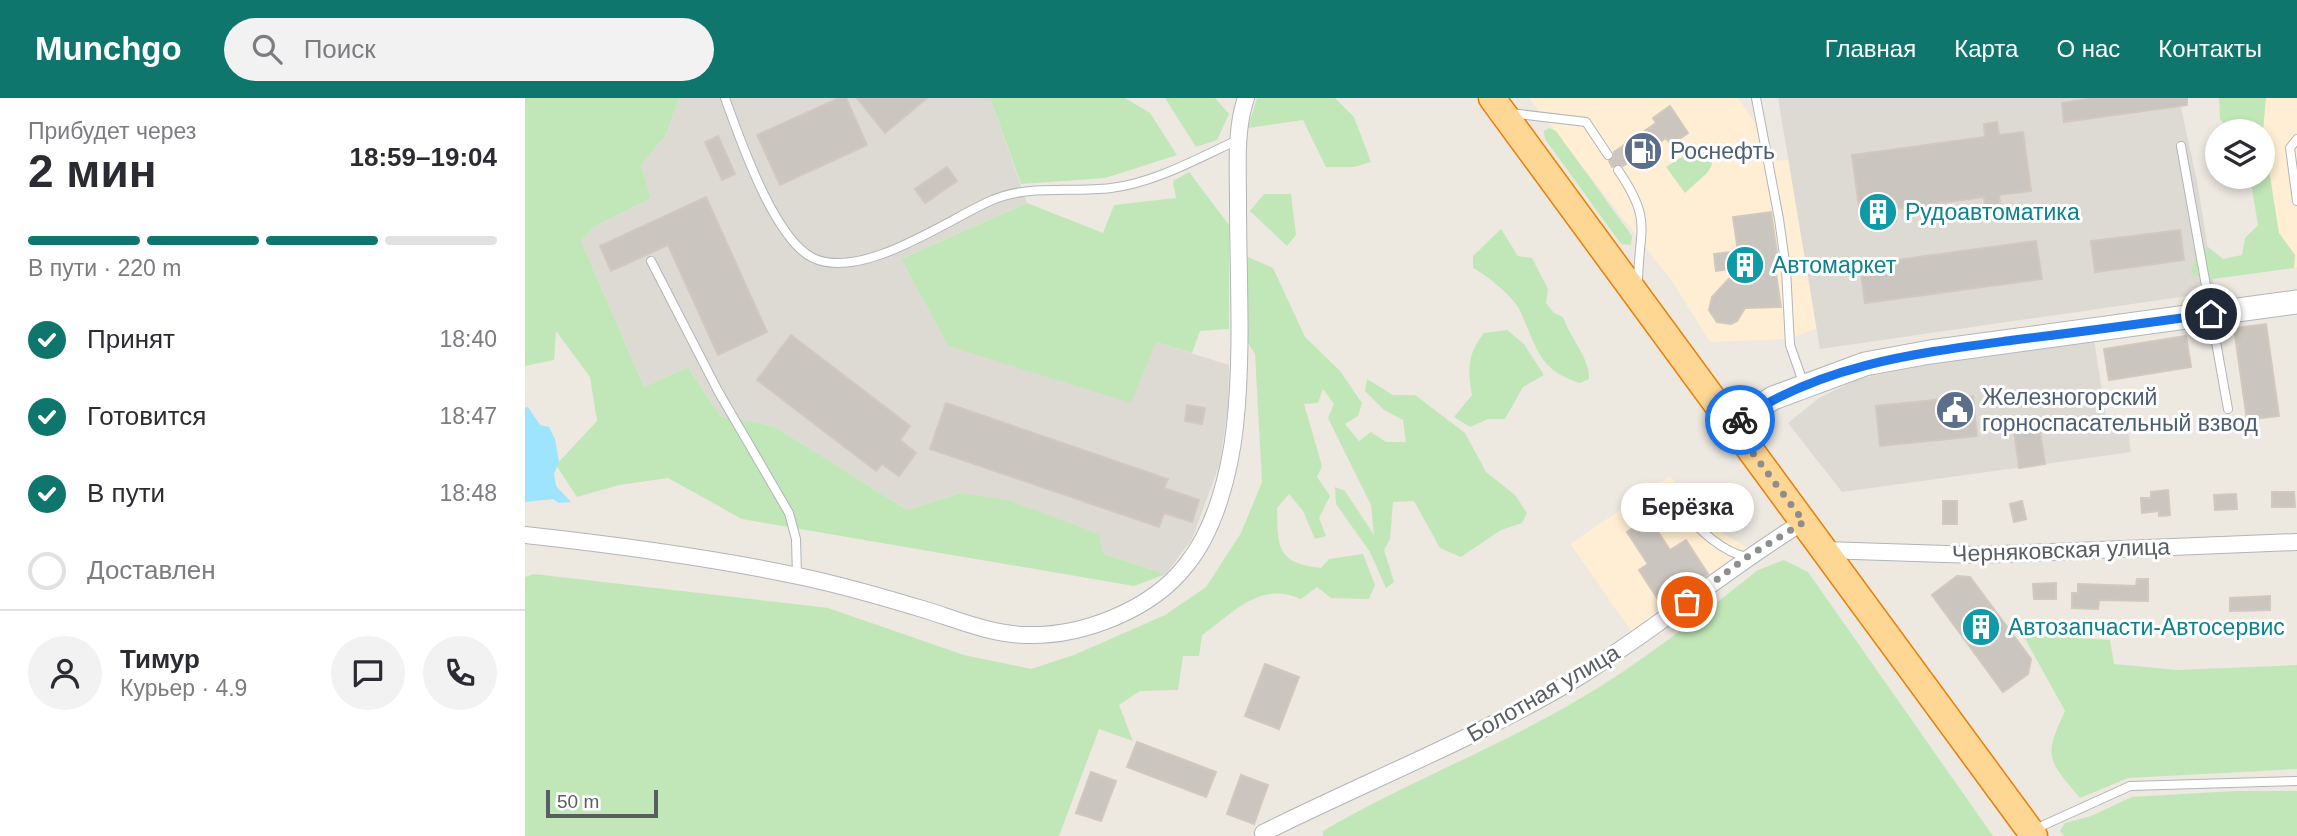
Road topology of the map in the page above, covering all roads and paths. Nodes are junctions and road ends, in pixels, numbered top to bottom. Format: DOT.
graph roads {
  1 [pos="725,98"];
  2 [pos="1246,98"];
  3 [pos="1756,98"];
  4 [pos="1497,105"];
  5 [pos="1240,139"];
  6 [pos="2297,139"];
  7 [pos="2181,146"];
  8 [pos="1608,155"];
  9 [pos="1618,170"];
  10 [pos="2297,201"];
  11 [pos="651,261"];
  12 [pos="1638,295"];
  13 [pos="2297,302"];
  14 [pos="2211,314"];
  15 [pos="1804,385"];
  16 [pos="2228,409"];
  17 [pos="1732,425"];
  18 [pos="1657,502"];
  19 [pos="1804,522"];
  20 [pos="525,535"];
  21 [pos="2297,542"];
  22 [pos="1824,550"];
  23 [pos="1747,557"];
  24 [pos="797,576"];
  25 [pos="2297,781"];
  26 [pos="1263,833"];
  27 [pos="2033,834"];
  1 -- 5 [label="lane"];
  2 -- 5 [label="street"];
  3 -- 15 [label="lane"];
  4 -- 8 [label="lane"];
  4 -- 12 [label="highway"];
  5 -- 24 [label="street"];
  6 -- 10 [label="lane"];
  7 -- 14 [label="lane"];
  9 -- 12 [label="lane"];
  11 -- 24 [label="lane"];
  12 -- 17 [label="highway"];
  13 -- 14 [label="main road"];
  14 -- 15 [label="main road"];
  14 -- 16 [label="lane"];
  15 -- 17 [label="main road"];
  17 -- 19 [label="highway"];
  18 -- 23 [label="lane"];
  19 -- 22 [label="highway"];
  19 -- 23 [label="street, Болотная улица"];
  20 -- 24 [label="street"];
  21 -- 22 [label="street, Черняковская улица"];
  22 -- 27 [label="highway"];
  23 -- 26 [label="street, Болотная улица"];
  25 -- 27 [label="lane"];
}
